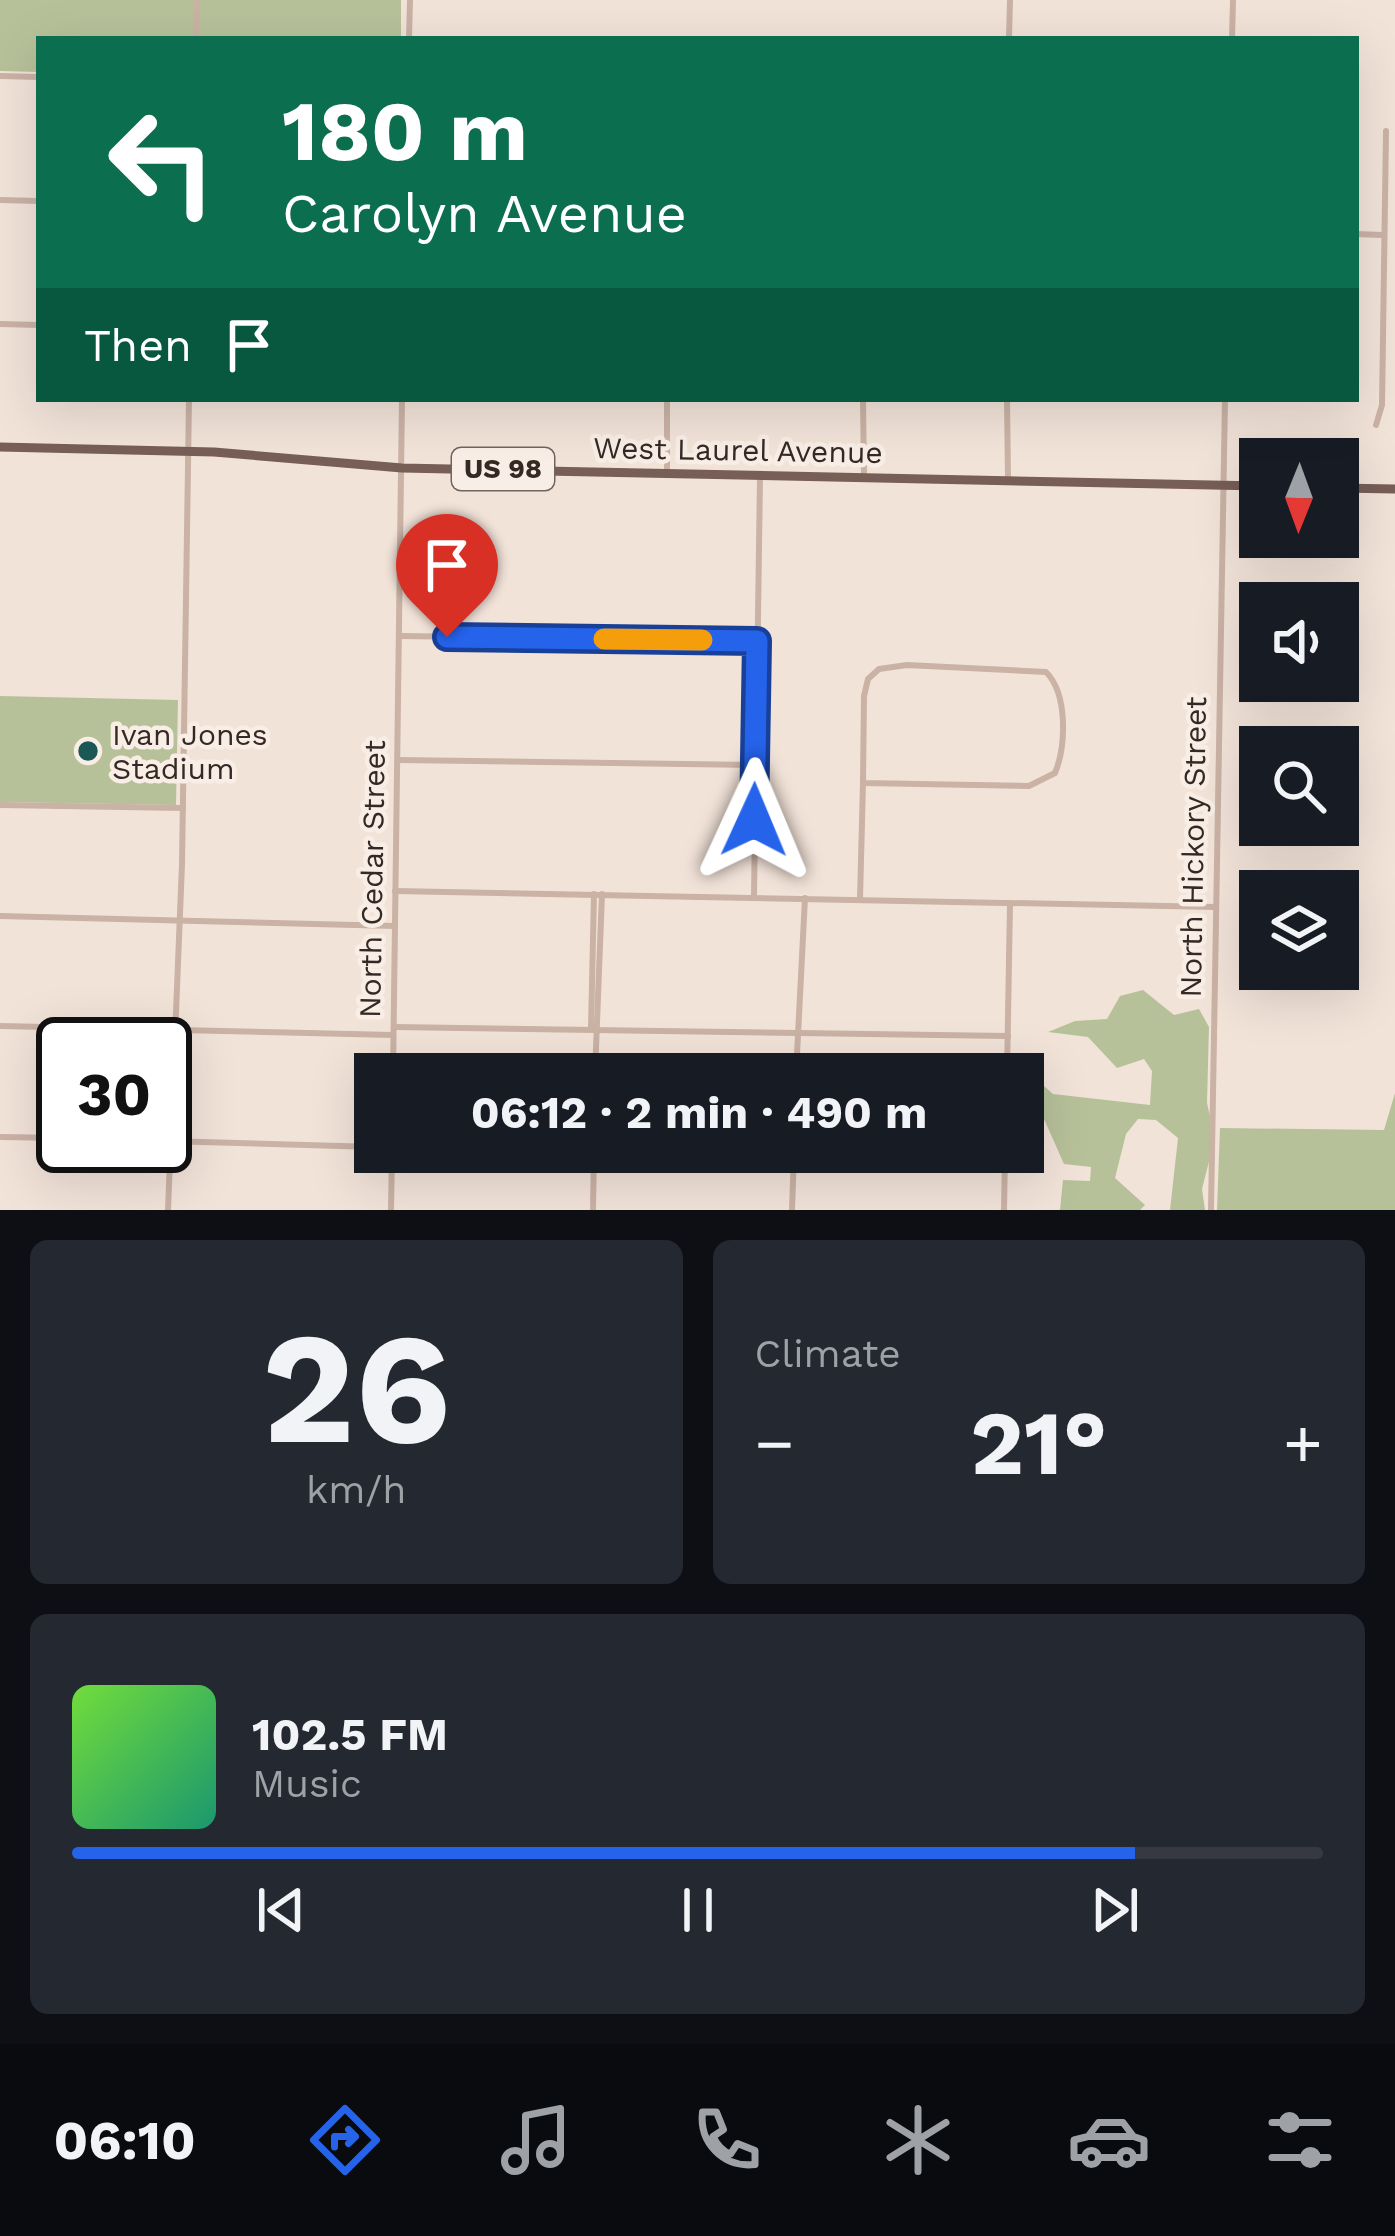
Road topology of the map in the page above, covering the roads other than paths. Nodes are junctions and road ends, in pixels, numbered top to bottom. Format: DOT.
graph roads {
  1 [pos="196,0"];
  2 [pos="410,0"];
  3 [pos="1010,0"];
  4 [pos="1232,0"];
  5 [pos="196,36"];
  6 [pos="409,36"];
  7 [pos="1009,36"];
  8 [pos="1232,36"];
  9 [pos="0,76"];
  10 [pos="36,77"];
  11 [pos="1386,131"];
  12 [pos="0,200"];
  13 [pos="36,201"];
  14 [pos="1359,234"];
  15 [pos="1383,235"];
  16 [pos="0,324"];
  17 [pos="36,325"];
  18 [pos="189,402"];
  19 [pos="402,402"];
  20 [pos="667,402"];
  21 [pos="863,402"];
  22 [pos="1007,402"];
  23 [pos="1225,402"];
  24 [pos="1376,425"];
  25 [pos="0,446"];
  26 [pos="188,451"];
  27 [pos="402,468"];
  28 [pos="667,471"];
  29 [pos="760,474"];
  30 [pos="864,477"];
  31 [pos="1008,480"];
  32 [pos="1223,485"];
  33 [pos="1239,485"];
  34 [pos="1359,488"];
  35 [pos="1395,489"];
  36 [pos="400,637"];
  37 [pos="757,641"];
  38 [pos="398,760"];
  39 [pos="755,765"];
  40 [pos="863,783"];
  41 [pos="0,805"];
  42 [pos="183,808"];
  43 [pos="395,891"];
  44 [pos="598,894"];
  45 [pos="754,897"];
  46 [pos="805,898"];
  47 [pos="860,899"];
  48 [pos="1010,904"];
  49 [pos="1216,907"];
  50 [pos="0,916"];
  51 [pos="178,920"];
  52 [pos="395,926"];
  53 [pos="174,1017"];
  54 [pos="0,1026"];
  55 [pos="36,1027"];
  56 [pos="594,1028"];
  57 [pos="192,1030"];
  58 [pos="393,1031"];
  59 [pos="797,1032"];
  60 [pos="1008,1036"];
  61 [pos="393,1053"];
  62 [pos="595,1053"];
  63 [pos="796,1053"];
  64 [pos="1008,1053"];
  65 [pos="0,1137"];
  66 [pos="36,1138"];
  67 [pos="192,1142"];
  68 [pos="354,1146"];
  69 [pos="168,1173"];
  70 [pos="392,1173"];
  71 [pos="594,1173"];
  72 [pos="793,1173"];
  73 [pos="1005,1173"];
  74 [pos="168,1210"];
  75 [pos="391,1210"];
  76 [pos="593,1210"];
  77 [pos="792,1210"];
  78 [pos="1004,1210"];
  79 [pos="1211,1210"];
  1 -- 5 [label="street"];
  2 -- 6 [label="street"];
  3 -- 7 [label="street"];
  4 -- 8 [label="street"];
  9 -- 10 [label="street"];
  11 -- 15 [label="street"];
  12 -- 13 [label="street"];
  14 -- 15 [label="street"];
  15 -- 24 [label="street"];
  16 -- 17 [label="street"];
  18 -- 26 [label="street"];
  19 -- 27 [label="street, North Cedar Street"];
  20 -- 28 [label="street"];
  21 -- 30 [label="street"];
  22 -- 31 [label="street"];
  23 -- 32 [label="street, North Hickory Street"];
  25 -- 26 [label="main road, West Laurel Avenue / US 98"];
  26 -- 27 [label="main road, West Laurel Avenue / US 98"];
  26 -- 42 [label="street"];
  27 -- 28 [label="main road, West Laurel Avenue / US 98"];
  27 -- 36 [label="street, North Cedar Street"];
  28 -- 29 [label="main road, West Laurel Avenue / US 98"];
  29 -- 30 [label="main road, West Laurel Avenue / US 98"];
  29 -- 37 [label="street"];
  30 -- 31 [label="main road, West Laurel Avenue / US 98"];
  31 -- 32 [label="main road, West Laurel Avenue / US 98"];
  32 -- 33 [label="main road, West Laurel Avenue / US 98"];
  32 -- 49 [label="street, North Hickory Street"];
  34 -- 35 [label="main road"];
  36 -- 37 [label="street"];
  36 -- 38 [label="street, North Cedar Street"];
  37 -- 39 [label="street"];
  38 -- 39 [label="street"];
  38 -- 43 [label="street, North Cedar Street"];
  39 -- 45 [label="street"];
  40 -- 40 [label="street"];
  40 -- 47 [label="street"];
  41 -- 42 [label="street"];
  42 -- 51 [label="street"];
  43 -- 44 [label="street"];
  43 -- 52 [label="street, North Cedar Street"];
  44 -- 45 [label="street"];
  44 -- 56 [label="street"];
  45 -- 46 [label="street"];
  46 -- 47 [label="street"];
  46 -- 59 [label="street"];
  47 -- 48 [label="street"];
  48 -- 49 [label="street"];
  48 -- 60 [label="street"];
  49 -- 79 [label="street, North Hickory Street"];
  50 -- 51 [label="street"];
  51 -- 52 [label="street"];
  51 -- 53 [label="street"];
  52 -- 58 [label="street, North Cedar Street"];
  54 -- 55 [label="street"];
  56 -- 58 [label="street"];
  56 -- 59 [label="street"];
  56 -- 62 [label="street"];
  57 -- 58 [label="street"];
  58 -- 61 [label="street, North Cedar Street"];
  59 -- 60 [label="street"];
  59 -- 63 [label="street"];
  60 -- 64 [label="street"];
  65 -- 66 [label="street"];
  67 -- 68 [label="street"];
  69 -- 74 [label="street"];
  70 -- 75 [label="street"];
  71 -- 76 [label="street"];
  72 -- 77 [label="street"];
  73 -- 78 [label="street"];
}
